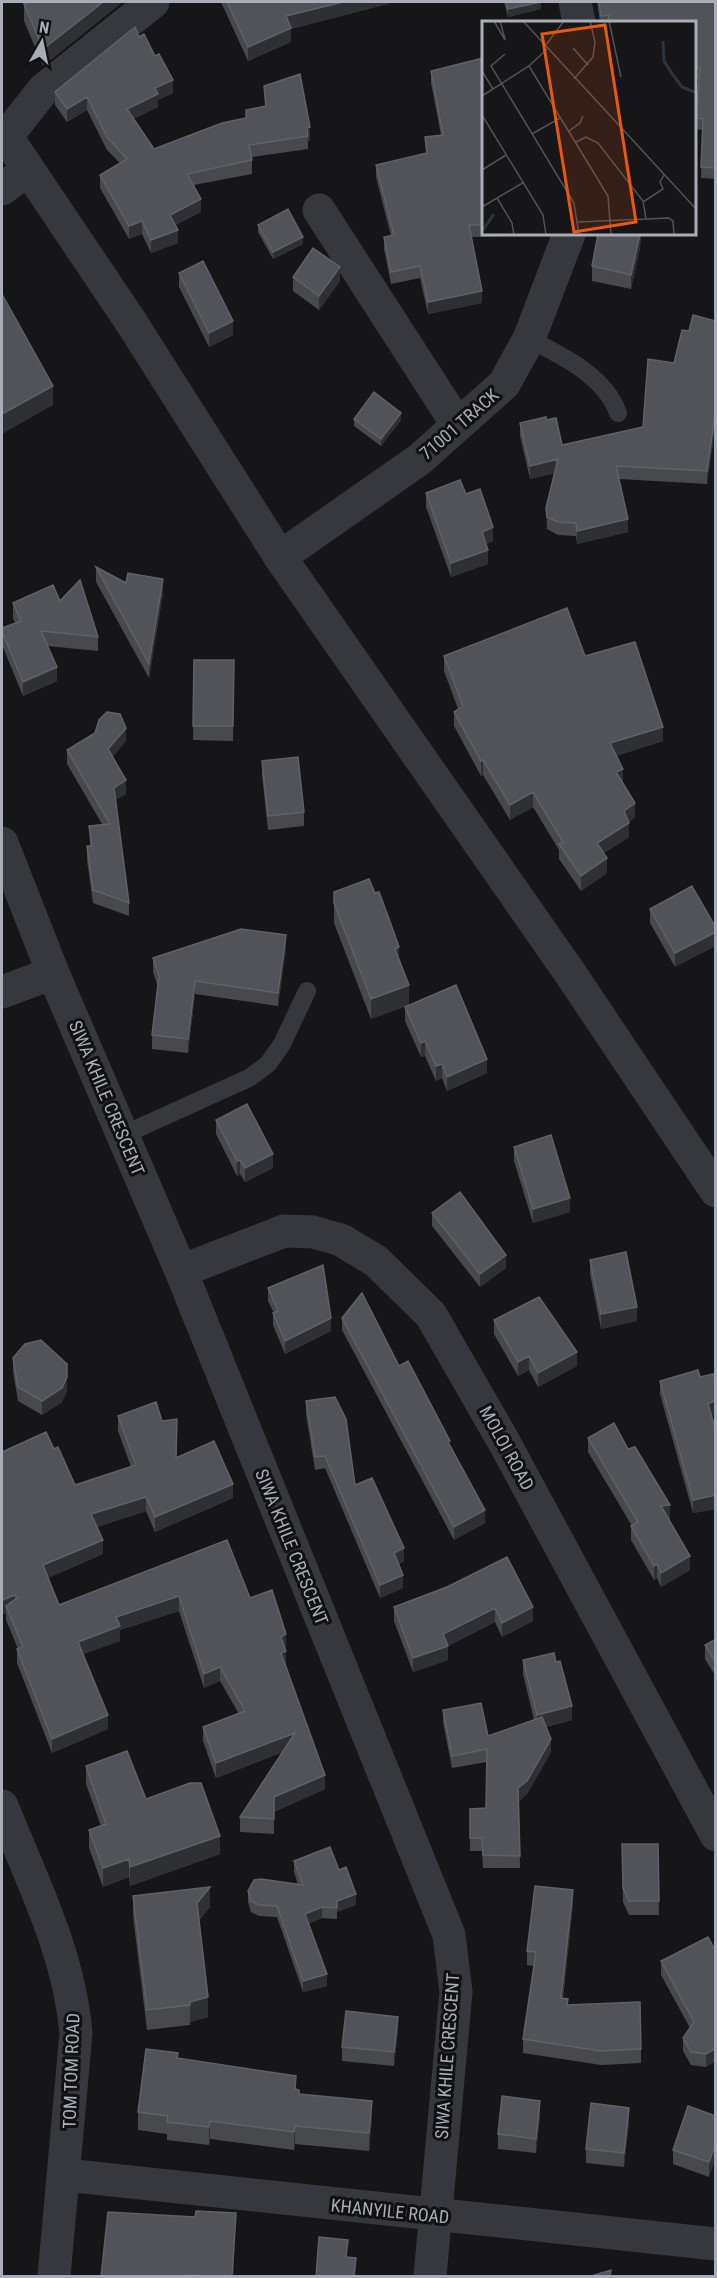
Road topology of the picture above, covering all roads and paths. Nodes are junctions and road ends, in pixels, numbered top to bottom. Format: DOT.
graph roads {
  1 [pos="153,2"];
  2 [pos="575,2"];
  3 [pos="579,21"];
  4 [pos="4,133"];
  5 [pos="28,170"];
  6 [pos="2,189"];
  7 [pos="319,210"];
  8 [pos="568,236"];
  9 [pos="529,339"];
  10 [pos="618,413"];
  11 [pos="457,424"];
  12 [pos="280,558"];
  13 [pos="2,843"];
  14 [pos="53,974"];
  15 [pos="307,991"];
  16 [pos="2,992"];
  17 [pos="123,1135"];
  18 [pos="716,1191"];
  19 [pos="181,1271"];
  20 [pos="2,1806"];
  21 [pos="716,1835"];
  22 [pos="65,2175"];
  23 [pos="436,2216"];
  24 [pos="716,2244"];
  25 [pos="54,2277"];
  26 [pos="430,2277"];
  1 -- 4 [label="street"];
  2 -- 3 [label="street"];
  4 -- 5 [label="street"];
  5 -- 6 [label="street"];
  5 -- 12 [label="street"];
  7 -- 11 [label="street"];
  8 -- 9 [label="street, 71001 TRACK"];
  9 -- 10 [label="lane"];
  9 -- 11 [label="street, 71001 TRACK"];
  11 -- 12 [label="street, 71001 TRACK"];
  12 -- 18 [label="street"];
  13 -- 14 [label="street, SIWA KHILE CRESCENT"];
  14 -- 16 [label="street"];
  14 -- 17 [label="street, SIWA KHILE CRESCENT"];
  15 -- 17 [label="lane"];
  17 -- 19 [label="street, SIWA KHILE CRESCENT"];
  19 -- 21 [label="street, MOLOI ROAD"];
  19 -- 23 [label="street, SIWA KHILE CRESCENT"];
  20 -- 22 [label="street, TOM TOM ROAD"];
  22 -- 23 [label="street, KHANYILE ROAD"];
  22 -- 25 [label="street, TOM TOM ROAD"];
  23 -- 24 [label="street, KHANYILE ROAD"];
  23 -- 26 [label="street, SIWA KHILE CRESCENT"];
}
